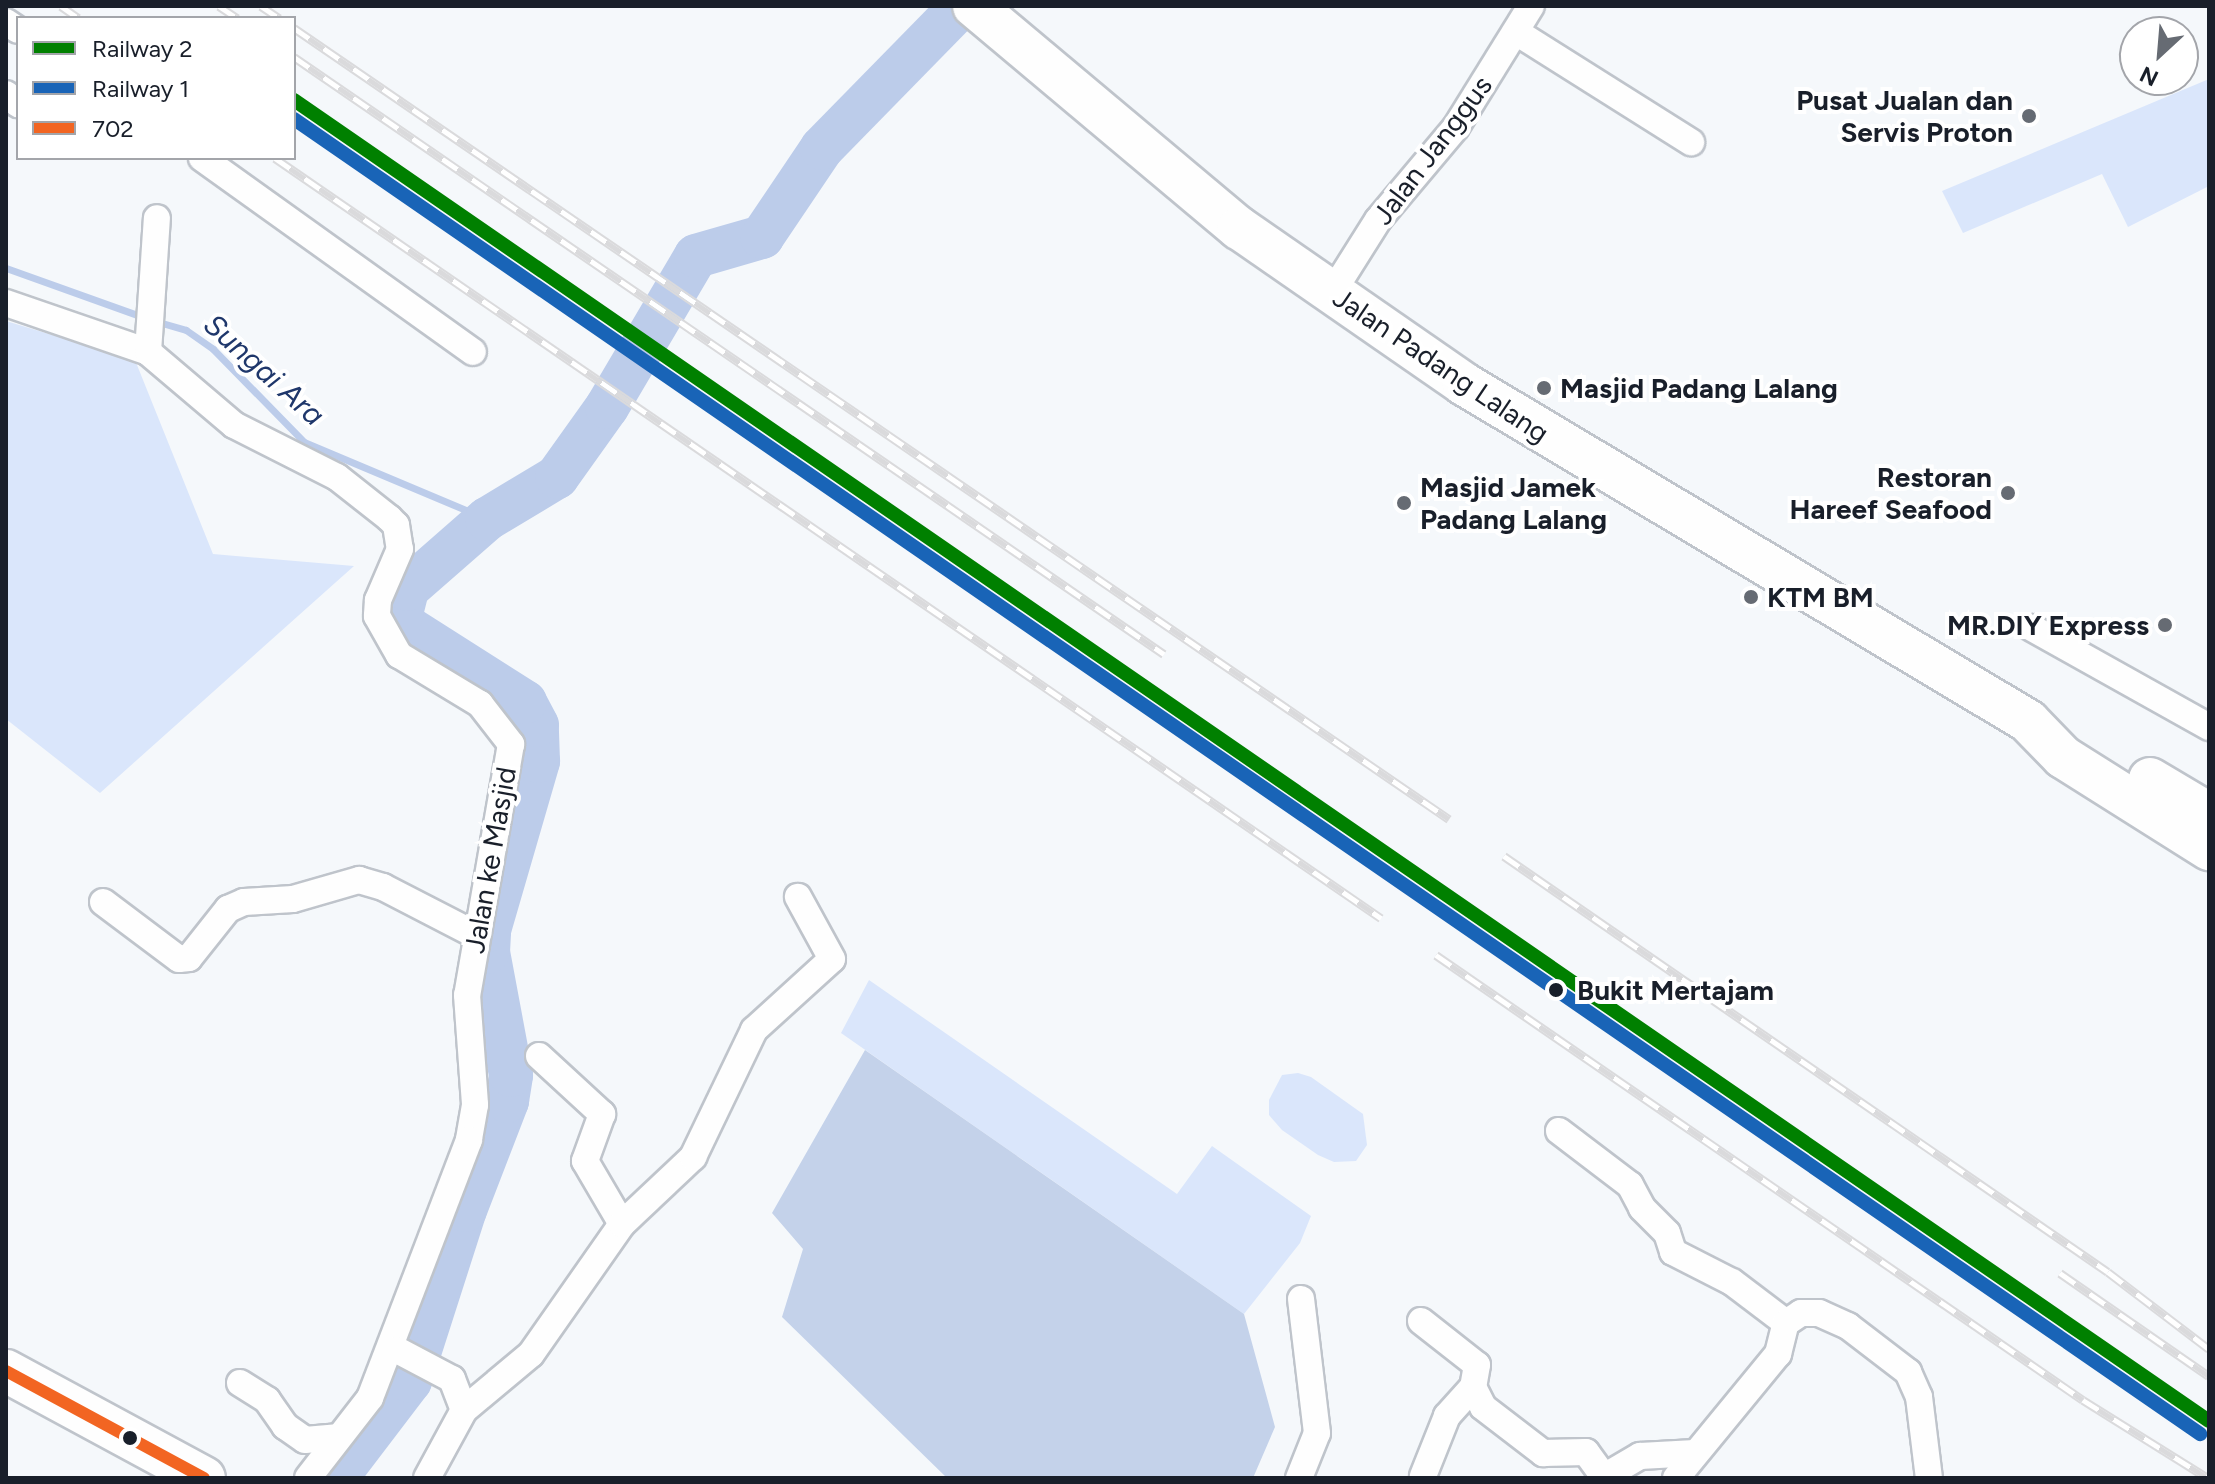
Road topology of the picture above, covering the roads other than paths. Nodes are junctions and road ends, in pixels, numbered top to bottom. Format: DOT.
graph roads {
  1 [pos="1531,6"];
  2 [pos="979,11"];
  3 [pos="1516,32"];
  4 [pos="1691,142"];
  5 [pos="205,160"];
  6 [pos="157,218"];
  7 [pos="1332,293"];
  8 [pos="6,303"];
  9 [pos="149,345"];
  10 [pos="473,352"];
  11 [pos="2032,628"];
  12 [pos="2028,721"];
  13 [pos="2209,727"];
  14 [pos="2209,814"];
  15 [pos="2209,849"];
  16 [pos="798,897"];
  17 [pos="103,902"];
  18 [pos="476,935"];
  19 [pos="539,1056"];
  20 [pos="1559,1131"];
  21 [pos="622,1224"];
  22 [pos="1301,1299"];
  23 [pos="1421,1321"];
  24 [pos="1786,1323"];
  25 [pos="394,1351"];
  26 [pos="6,1371"];
  27 [pos="240,1383"];
  28 [pos="1473,1387"];
  29 [pos="464,1410"];
  30 [pos="337,1437"];
  31 [pos="1695,1453"];
  32 [pos="182,1473"];
  33 [pos="1423,1476"];
  34 [pos="308,1478"];
  35 [pos="427,1478"];
  36 [pos="1299,1478"];
  37 [pos="1605,1478"];
  38 [pos="1676,1478"];
  39 [pos="1929,1478"];
  1 -- 3 [label="street, Jalan Janggus"];
  2 -- 7 [label="main road, Jalan Padang Lalang"];
  3 -- 4 [label="street"];
  3 -- 7 [label="street, Jalan Janggus"];
  5 -- 10 [label="street"];
  6 -- 9 [label="street"];
  7 -- 12 [label="main road, Jalan Padang Lalang"];
  8 -- 9 [label="street"];
  9 -- 18 [label="street, Jalan ke Masjid"];
  11 -- 13 [label="street"];
  12 -- 14 [label="main road, Jalan Padang Lalang"];
  12 -- 15 [label="main road, Jalan Padang Lalang"];
  16 -- 21 [label="street"];
  17 -- 18 [label="street"];
  18 -- 25 [label="street, Jalan ke Masjid"];
  19 -- 21 [label="street"];
  20 -- 24 [label="street"];
  21 -- 29 [label="street"];
  22 -- 36 [label="street"];
  23 -- 28 [label="street"];
  24 -- 31 [label="street"];
  24 -- 39 [label="street"];
  25 -- 29 [label="street"];
  25 -- 30 [label="street, Jalan ke Masjid"];
  26 -- 32 [label="main road"];
  27 -- 30 [label="street"];
  28 -- 33 [label="street"];
  28 -- 37 [label="street"];
  29 -- 35 [label="street"];
  30 -- 34 [label="street, Jalan ke Masjid"];
  31 -- 37 [label="street"];
  31 -- 38 [label="street"];
}
